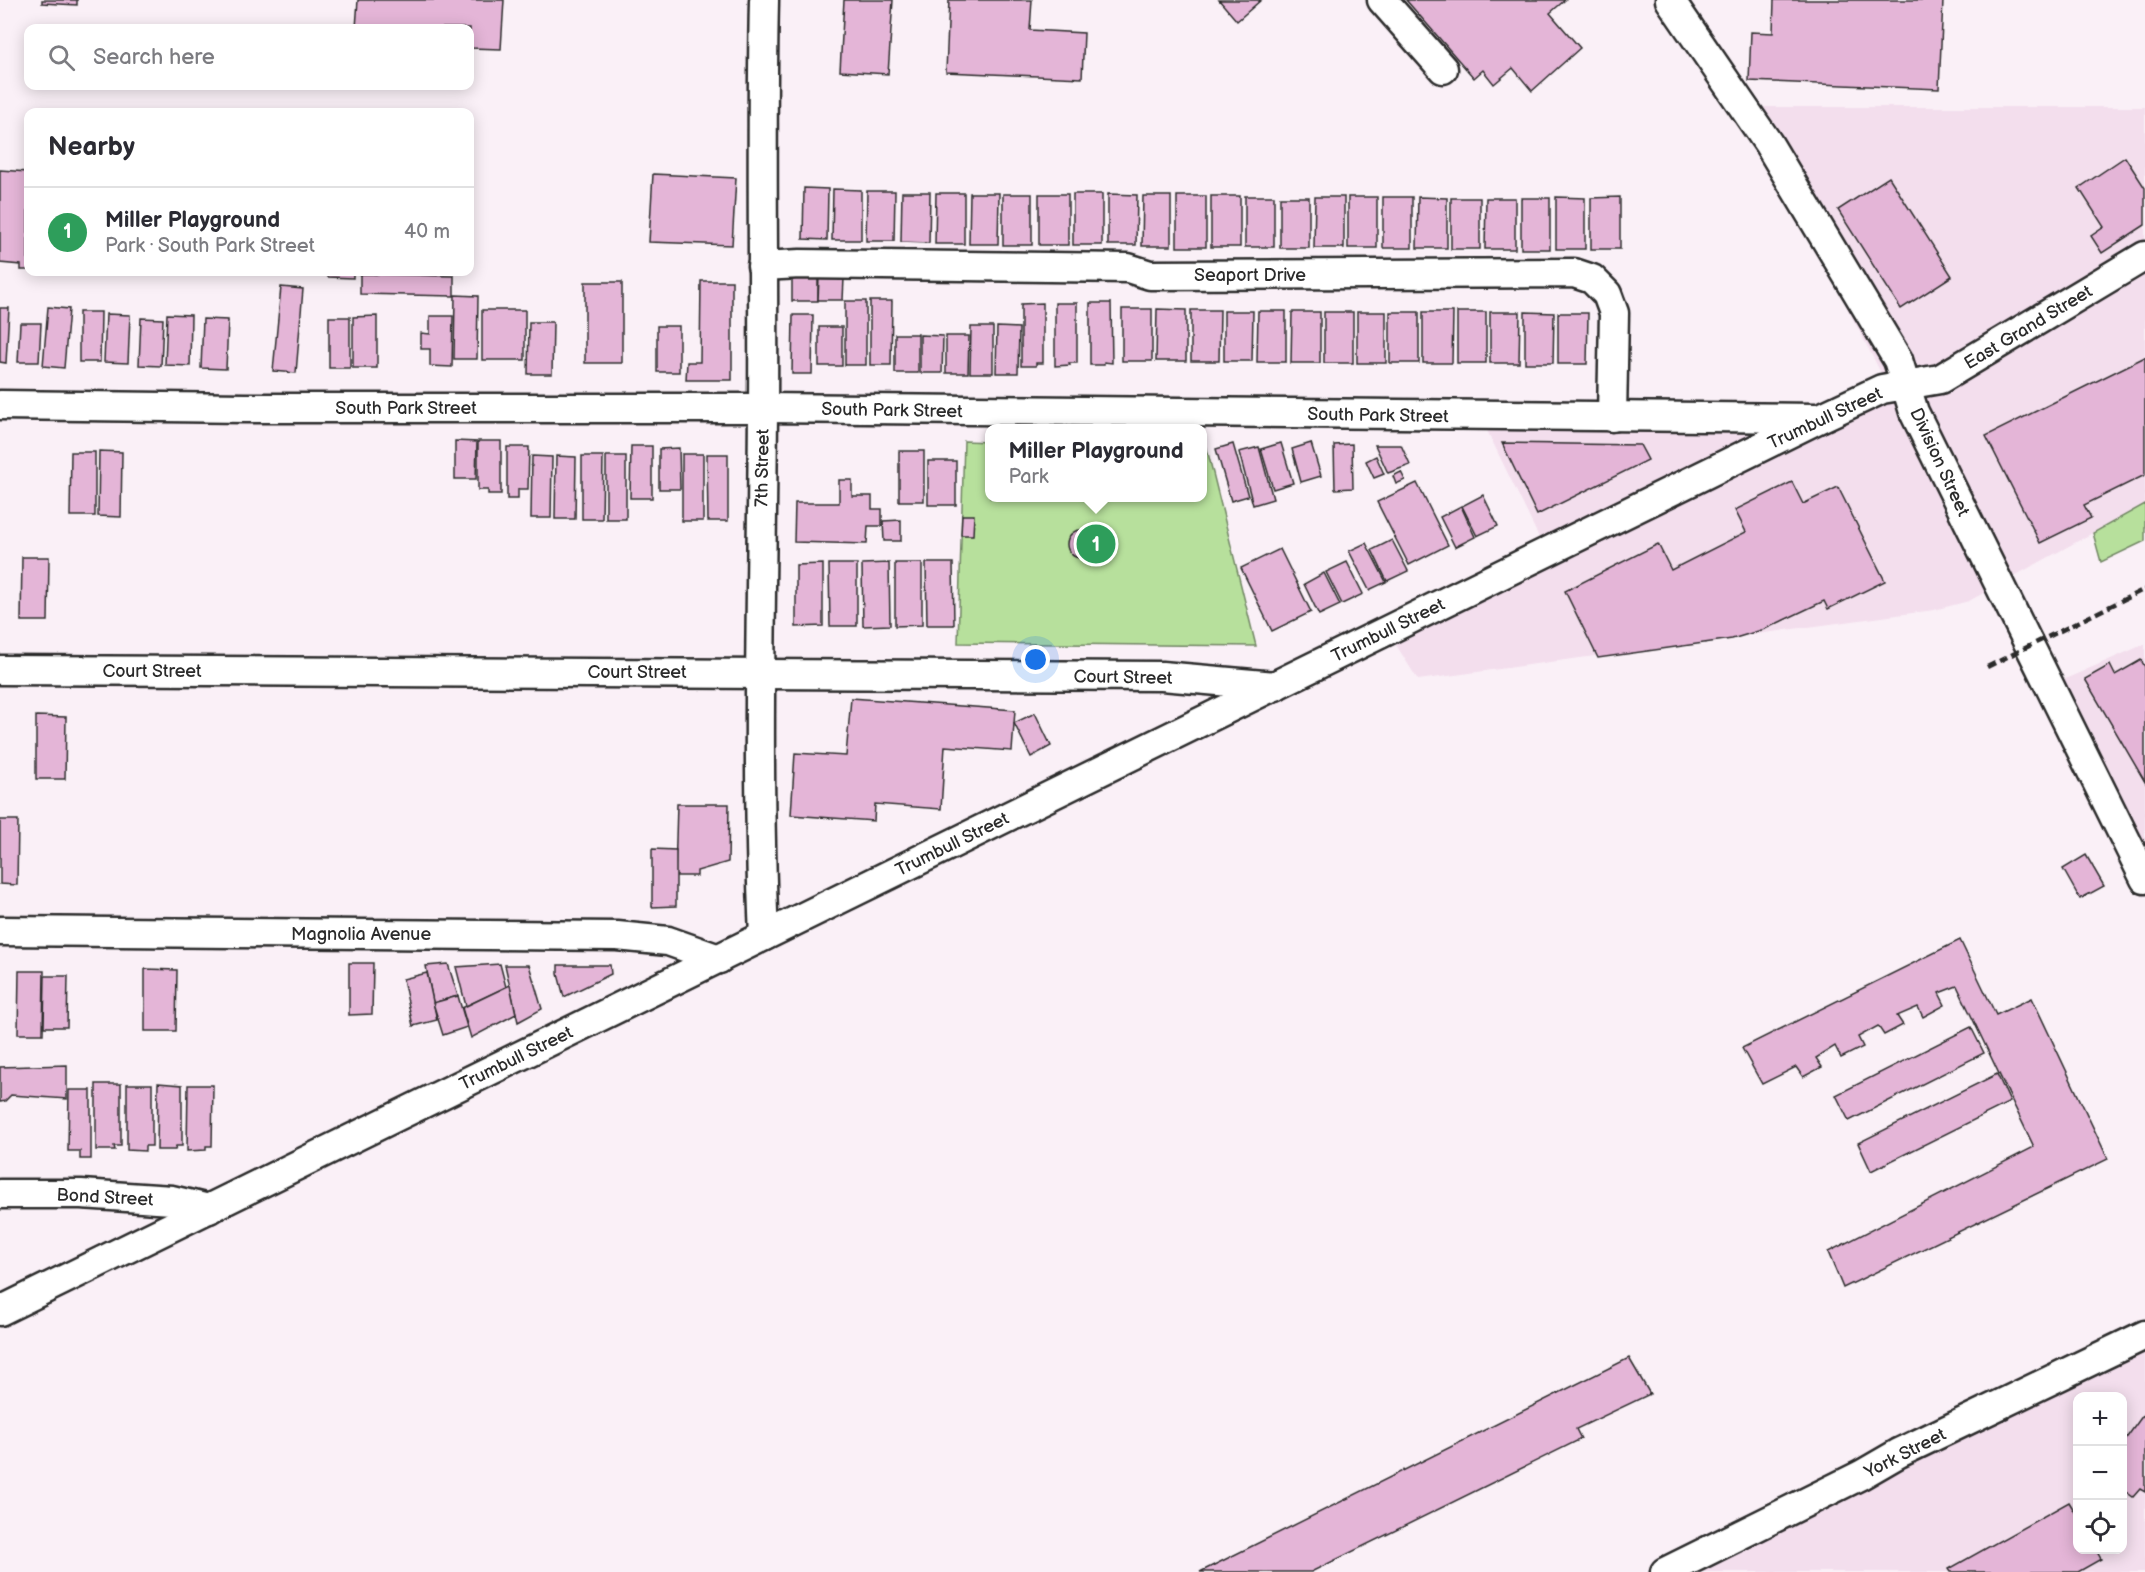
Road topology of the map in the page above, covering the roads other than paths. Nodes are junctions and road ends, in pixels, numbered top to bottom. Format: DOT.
graph roads {
  1 [pos="764,0"];
  2 [pos="1382,0"];
  3 [pos="1670,0"];
  4 [pos="1443,69"];
  5 [pos="2145,256"];
  6 [pos="762,266"];
  7 [pos="1907,385"];
  8 [pos="0,405"];
  9 [pos="763,408"];
  10 [pos="1612,417"];
  11 [pos="1820,418"];
  12 [pos="0,670"];
  13 [pos="760,673"];
  14 [pos="1275,686"];
  15 [pos="2145,879"];
  16 [pos="0,932"];
  17 [pos="764,936"];
  18 [pos="719,958"];
  19 [pos="0,1194"];
  20 [pos="209,1209"];
  21 [pos="0,1311"];
  22 [pos="2145,1335"];
  23 [pos="1665,1572"];
  1 -- 6 [label="street, 7th Street"];
  2 -- 4 [label="street"];
  3 -- 7 [label="street, Division Street"];
  5 -- 7 [label="street, East Grand Street"];
  6 -- 9 [label="street, 7th Street"];
  6 -- 10 [label="street, Seaport Drive"];
  7 -- 11 [label="street, Trumbull Street"];
  7 -- 15 [label="street, Division Street"];
  8 -- 9 [label="street, South Park Street"];
  9 -- 10 [label="street, South Park Street"];
  9 -- 13 [label="street, 7th Street"];
  10 -- 11 [label="street, South Park Street"];
  11 -- 14 [label="street, Trumbull Street"];
  12 -- 13 [label="street, Court Street"];
  13 -- 14 [label="street, Court Street"];
  13 -- 17 [label="street, 7th Street"];
  14 -- 17 [label="street, Trumbull Street"];
  16 -- 18 [label="street, Magnolia Avenue"];
  17 -- 18 [label="street, Trumbull Street"];
  18 -- 20 [label="street, Trumbull Street"];
  19 -- 20 [label="street, Bond Street"];
  20 -- 21 [label="street, Trumbull Street"];
  22 -- 23 [label="street, York Street"];
}
